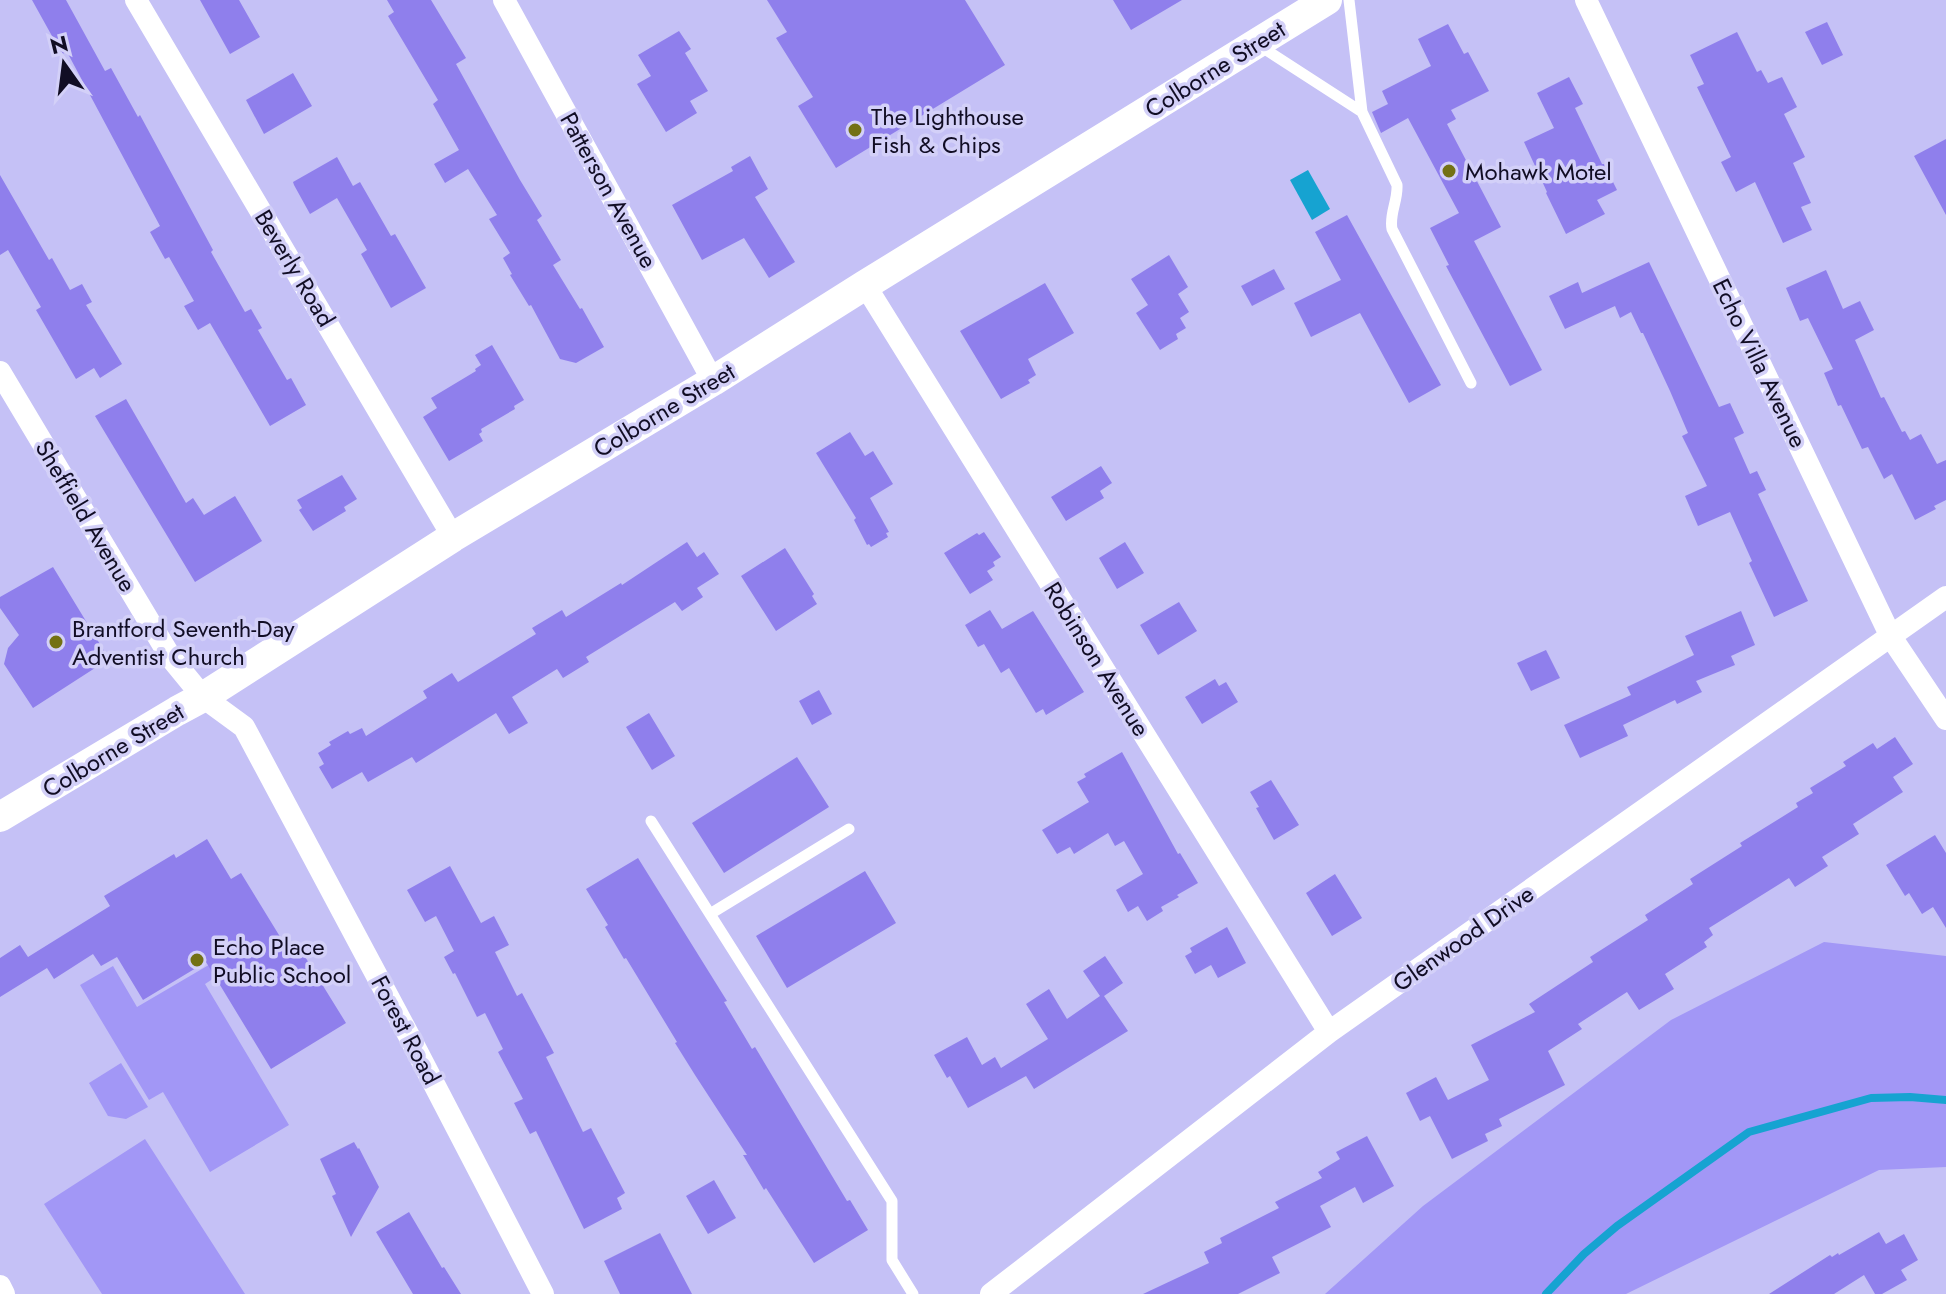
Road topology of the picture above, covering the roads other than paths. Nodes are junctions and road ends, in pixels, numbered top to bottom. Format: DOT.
graph roads {
  1 [pos="136,0"];
  2 [pos="504,0"];
  3 [pos="1327,0"];
  4 [pos="1349,0"];
  5 [pos="1586,0"];
  6 [pos="1256,44"];
  7 [pos="1362,112"];
  8 [pos="865,285"];
  9 [pos="0,372"];
  10 [pos="713,381"];
  11 [pos="1471,383"];
  12 [pos="453,537"];
  13 [pos="1946,597"];
  14 [pos="1891,637"];
  15 [pos="203,697"];
  16 [pos="1946,719"];
  17 [pos="0,817"];
  18 [pos="651,821"];
  19 [pos="849,829"];
  20 [pos="710,914"];
  21 [pos="1329,1032"];
  22 [pos="0,1286"];
  23 [pos="4,1294"];
  24 [pos="543,1294"];
  25 [pos="913,1294"];
  26 [pos="991,1294"];
  1 -- 12 [label="street, Beverly Road"];
  2 -- 10 [label="street, Patterson Avenue"];
  3 -- 6 [label="main road, Colborne Street"];
  4 -- 7 [label="lane"];
  5 -- 14 [label="street, Echo Villa Avenue"];
  6 -- 7 [label="lane"];
  6 -- 8 [label="main road, Colborne Street"];
  7 -- 11 [label="lane"];
  8 -- 10 [label="main road, Colborne Street"];
  8 -- 21 [label="street, Robinson Avenue"];
  9 -- 15 [label="street, Sheffield Avenue"];
  10 -- 12 [label="main road, Colborne Street"];
  12 -- 15 [label="main road, Colborne Street"];
  13 -- 14 [label="street, Glenwood Drive"];
  14 -- 16 [label="street, Echo Villa Avenue"];
  14 -- 21 [label="street, Glenwood Drive"];
  15 -- 17 [label="main road, Colborne Street"];
  15 -- 24 [label="street, Forest Road"];
  18 -- 20 [label="lane"];
  19 -- 20 [label="lane"];
  20 -- 25 [label="lane"];
  21 -- 26 [label="street, Glenwood Drive"];
  22 -- 23 [label="street"];
}
